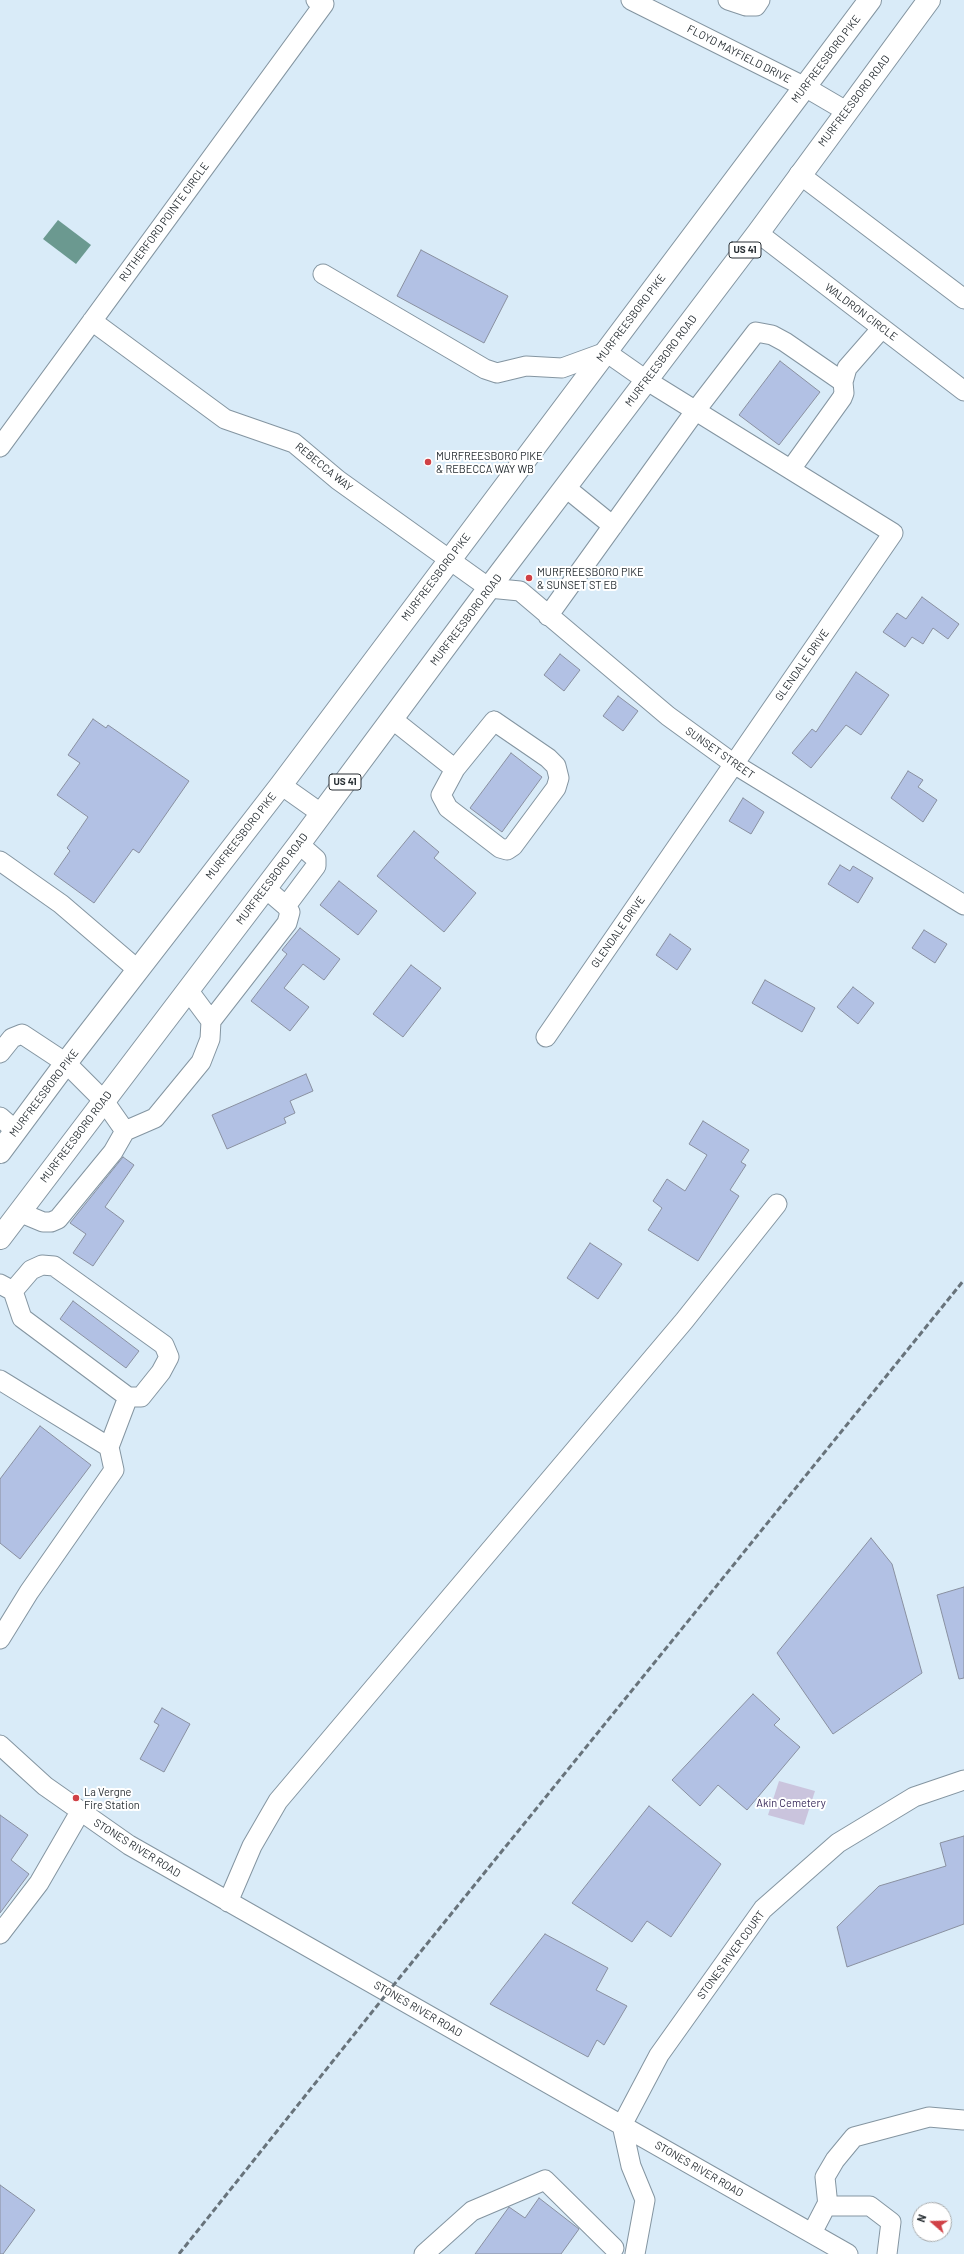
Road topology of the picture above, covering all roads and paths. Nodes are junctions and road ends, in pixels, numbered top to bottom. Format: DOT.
graph roads {
  1 [pos="316,0"];
  2 [pos="632,0"];
  3 [pos="728,0"];
  4 [pos="760,0"];
  5 [pos="870,0"];
  6 [pos="929,0"];
  7 [pos="805,87"];
  8 [pos="846,111"];
  9 [pos="799,174"];
  10 [pos="758,233"];
  11 [pos="323,274"];
  12 [pos="964,299"];
  13 [pos="92,321"];
  14 [pos="882,328"];
  15 [pos="606,352"];
  16 [pos="646,380"];
  17 [pos="843,382"];
  18 [pos="964,391"];
  19 [pos="696,410"];
  20 [pos="0,447"];
  21 [pos="791,469"];
  22 [pos="565,487"];
  23 [pos="613,526"];
  24 [pos="449,560"];
  25 [pos="489,588"];
  26 [pos="548,616"];
  27 [pos="392,719"];
  28 [pos="734,764"];
  29 [pos="455,769"];
  30 [pos="281,785"];
  31 [pos="322,814"];
  32 [pos="299,844"];
  33 [pos="0,861"];
  34 [pos="266,888"];
  35 [pos="964,905"];
  36 [pos="286,906"];
  37 [pos="138,970"];
  38 [pos="188,990"];
  39 [pos="211,1021"];
  40 [pos="546,1037"];
  41 [pos="0,1053"];
  42 [pos="66,1063"];
  43 [pos="104,1101"];
  44 [pos="8,1124"];
  45 [pos="124,1130"];
  46 [pos="0,1152"];
  47 [pos="777,1204"];
  48 [pos="20,1212"];
  49 [pos="0,1238"];
  50 [pos="7,1288"];
  51 [pos="0,1380"];
  52 [pos="128,1397"];
  53 [pos="109,1447"];
  54 [pos="0,1639"];
  55 [pos="0,1745"];
  56 [pos="964,1780"];
  57 [pos="80,1812"];
  58 [pos="228,1902"];
  59 [pos="0,1934"];
  60 [pos="963,2120"];
  61 [pos="622,2125"];
  62 [pos="828,2206"];
  63 [pos="812,2233"];
  64 [pos="636,2245"];
  65 [pos="608,2251"];
  66 [pos="424,2254"];
  67 [pos="848,2254"];
  68 [pos="887,2254"];
  1 -- 13 [label="street, RUTHERFORD POINTE CIRCLE"];
  2 -- 7 [label="street, FLOYD MAYFIELD DRIVE"];
  3 -- 4 [label="street"];
  5 -- 7 [label="main road, MURFREESBORO PIKE"];
  6 -- 8 [label="main road, MURFREESBORO ROAD / US 41"];
  7 -- 8 [label="street, FLOYD MAYFIELD DRIVE"];
  7 -- 15 [label="main road, MURFREESBORO PIKE"];
  8 -- 9 [label="main road, MURFREESBORO ROAD / US 41"];
  9 -- 10 [label="main road, MURFREESBORO ROAD / US 41"];
  9 -- 12 [label="street"];
  10 -- 14 [label="street, WALDRON CIRCLE"];
  10 -- 16 [label="main road, MURFREESBORO ROAD / US 41"];
  11 -- 15 [label="street"];
  13 -- 20 [label="street, RUTHERFORD POINTE CIRCLE"];
  13 -- 24 [label="street, REBECCA WAY"];
  14 -- 17 [label="street"];
  14 -- 18 [label="street, WALDRON CIRCLE"];
  15 -- 16 [label="street, GLENDALE DRIVE"];
  15 -- 24 [label="main road, MURFREESBORO PIKE"];
  16 -- 19 [label="street, GLENDALE DRIVE"];
  16 -- 22 [label="main road, MURFREESBORO ROAD / US 41"];
  17 -- 19 [label="street"];
  17 -- 21 [label="street"];
  19 -- 21 [label="street, GLENDALE DRIVE"];
  19 -- 23 [label="street"];
  21 -- 28 [label="street, GLENDALE DRIVE"];
  22 -- 23 [label="street"];
  22 -- 25 [label="main road, MURFREESBORO ROAD / US 41"];
  23 -- 26 [label="street"];
  24 -- 25 [label="street, REBECCA WAY"];
  24 -- 30 [label="main road, MURFREESBORO PIKE"];
  25 -- 26 [label="street, SUNSET STREET"];
  25 -- 27 [label="main road, MURFREESBORO ROAD / US 41"];
  26 -- 28 [label="street, SUNSET STREET"];
  27 -- 29 [label="street"];
  27 -- 31 [label="main road, MURFREESBORO ROAD / US 41"];
  28 -- 35 [label="street, SUNSET STREET"];
  28 -- 40 [label="street, GLENDALE DRIVE"];
  29 -- 29 [label="street"];
  30 -- 31 [label="street"];
  30 -- 37 [label="main road, MURFREESBORO PIKE"];
  31 -- 32 [label="main road, MURFREESBORO ROAD / US 41"];
  32 -- 34 [label="main road, MURFREESBORO ROAD / US 41"];
  32 -- 36 [label="street"];
  33 -- 37 [label="street"];
  34 -- 36 [label="street"];
  34 -- 38 [label="main road, MURFREESBORO ROAD / US 41"];
  36 -- 39 [label="street"];
  37 -- 42 [label="main road, MURFREESBORO PIKE"];
  38 -- 39 [label="street"];
  38 -- 43 [label="main road, MURFREESBORO ROAD / US 41"];
  39 -- 45 [label="street"];
  41 -- 42 [label="street"];
  42 -- 43 [label="street"];
  42 -- 44 [label="main road, MURFREESBORO PIKE"];
  43 -- 45 [label="street"];
  43 -- 48 [label="main road, MURFREESBORO ROAD / US 41"];
  44 -- 46 [label="main road, MURFREESBORO PIKE"];
  45 -- 48 [label="street"];
  47 -- 58 [label="street"];
  48 -- 49 [label="main road, MURFREESBORO ROAD / US 41"];
  50 -- 52 [label="street"];
  50 -- 52 [label="street"];
  51 -- 53 [label="street"];
  52 -- 53 [label="street"];
  53 -- 54 [label="street"];
  55 -- 57 [label="street, STONES RIVER ROAD"];
  56 -- 61 [label="street, STONES RIVER COURT"];
  57 -- 58 [label="street, STONES RIVER ROAD"];
  57 -- 59 [label="street"];
  58 -- 61 [label="street, STONES RIVER ROAD"];
  60 -- 62 [label="street"];
  61 -- 63 [label="street, STONES RIVER ROAD"];
  61 -- 64 [label="street"];
  62 -- 63 [label="street"];
  62 -- 68 [label="street"];
  63 -- 67 [label="street, STONES RIVER ROAD"];
  64 -- 65 [label="street"];
  65 -- 66 [label="street"];
}
